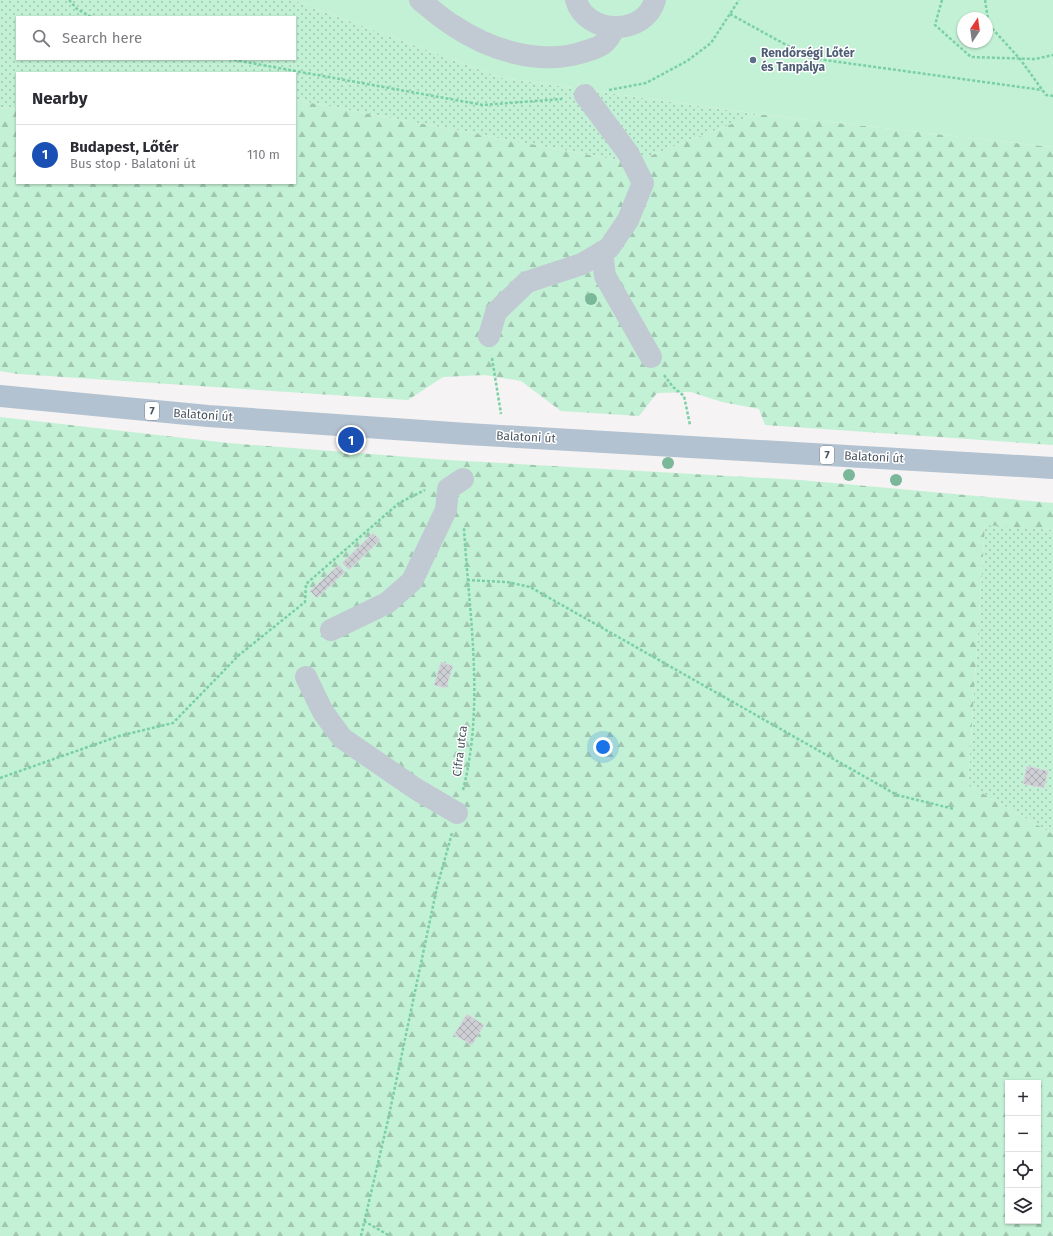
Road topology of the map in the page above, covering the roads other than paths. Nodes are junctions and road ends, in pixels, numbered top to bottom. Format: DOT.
graph roads {
  1 [pos="420,0"];
  2 [pos="576,0"];
  3 [pos="655,0"];
  4 [pos="615,27"];
  5 [pos="585,95"];
  6 [pos="602,252"];
  7 [pos="489,336"];
  8 [pos="651,357"];
  9 [pos="0,396"];
  10 [pos="1053,468"];
  11 [pos="456,484"];
  12 [pos="331,630"];
  13 [pos="306,677"];
  14 [pos="457,813"];
  1 -- 4 [label="lane"];
  2 -- 4 [label="lane"];
  3 -- 4 [label="lane"];
  5 -- 6 [label="lane"];
  6 -- 7 [label="lane"];
  6 -- 8 [label="lane"];
  9 -- 10 [label="main road, Balatoni út / 7"];
  11 -- 12 [label="lane"];
  13 -- 14 [label="lane"];
}
